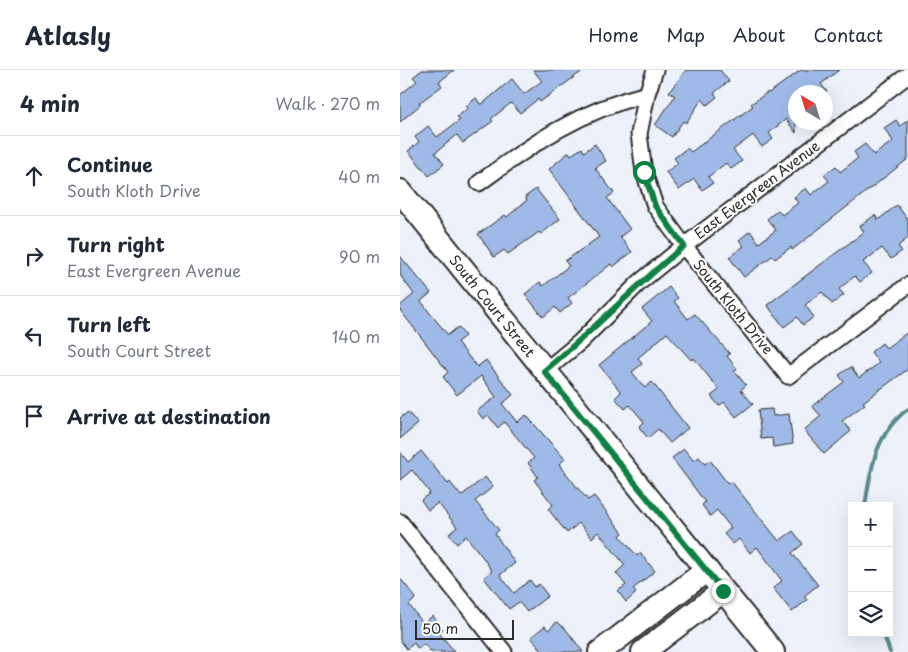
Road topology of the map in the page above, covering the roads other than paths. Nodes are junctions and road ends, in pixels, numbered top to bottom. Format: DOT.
graph roads {
  1 [pos="655,70"];
  2 [pos="908,75"];
  3 [pos="647,94"];
  4 [pos="479,183"];
  5 [pos="400,192"];
  6 [pos="684,246"];
  7 [pos="908,285"];
  8 [pos="544,371"];
  9 [pos="400,522"];
  10 [pos="707,570"];
  11 [pos="723,591"];
  12 [pos="504,652"];
  13 [pos="600,652"];
  14 [pos="643,652"];
  15 [pos="773,652"];
  1 -- 3 [label="street, South Kloth Drive"];
  2 -- 6 [label="street, East Evergreen Avenue"];
  3 -- 4 [label="street"];
  3 -- 6 [label="street, South Kloth Drive"];
  5 -- 8 [label="street, South Court Street"];
  6 -- 7 [label="street, South Kloth Drive"];
  6 -- 8 [label="street, East Evergreen Avenue"];
  8 -- 10 [label="street, South Court Street"];
  9 -- 12 [label="street"];
  10 -- 11 [label="street, South Court Street"];
  10 -- 13 [label="street"];
  11 -- 14 [label="street"];
  11 -- 15 [label="street, South Court Street"];
}
